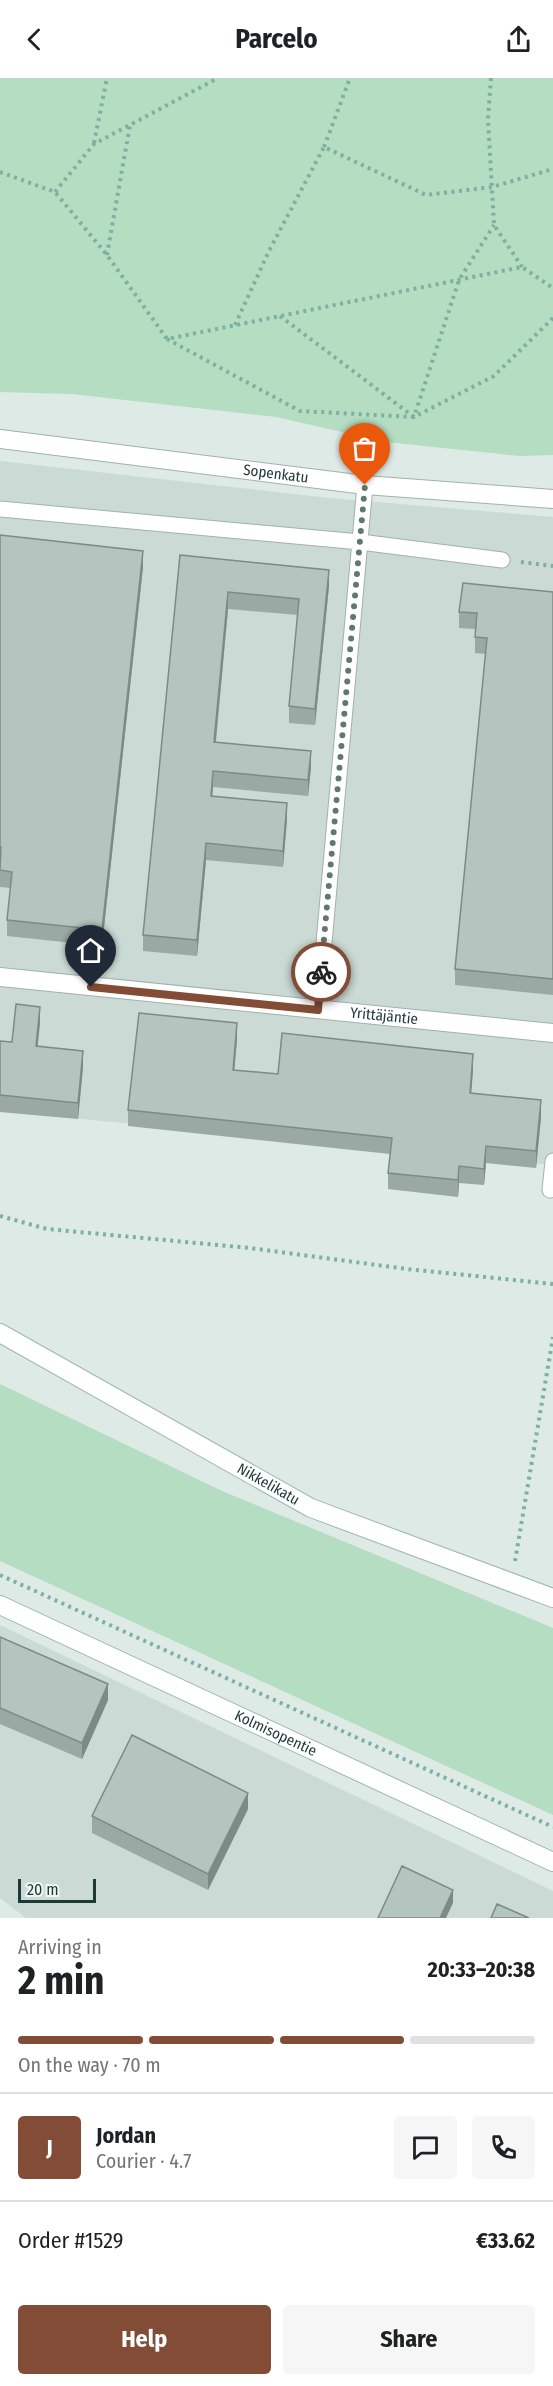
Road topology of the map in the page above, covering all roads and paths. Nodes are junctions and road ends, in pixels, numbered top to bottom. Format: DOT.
graph roads {
  1 [pos="107,78"];
  2 [pos="218,78"];
  3 [pos="350,78"];
  4 [pos="491,78"];
  5 [pos="130,124"];
  6 [pos="94,144"];
  7 [pos="324,147"];
  8 [pos="553,169"];
  9 [pos="0,172"];
  10 [pos="492,187"];
  11 [pos="55,192"];
  12 [pos="494,225"];
  13 [pos="107,255"];
  14 [pos="522,267"];
  15 [pos="459,280"];
  16 [pos="553,288"];
  17 [pos="279,316"];
  18 [pos="553,318"];
  19 [pos="235,325"];
  20 [pos="167,339"];
  21 [pos="414,417"];
  22 [pos="0,439"];
  23 [pos="365,485"];
  24 [pos="553,500"];
  25 [pos="0,509"];
  26 [pos="360,542"];
  27 [pos="502,560"];
  28 [pos="553,566"];
  29 [pos="0,977"];
  30 [pos="318,1010"];
  31 [pos="553,1033"];
  32 [pos="553,1161"];
  33 [pos="550,1190"];
  34 [pos="0,1216"];
  35 [pos="553,1284"];
  36 [pos="0,1333"];
  37 [pos="553,1337"];
  38 [pos="504,1558"];
  39 [pos="515,1561"];
  40 [pos="524,1565"];
  41 [pos="0,1575"];
  42 [pos="553,1598"];
  43 [pos="0,1605"];
  44 [pos="553,1827"];
  45 [pos="553,1862"];
  1 -- 6 [label="path"];
  2 -- 5 [label="path"];
  3 -- 7 [label="path"];
  4 -- 10 [label="path"];
  5 -- 6 [label="path"];
  5 -- 13 [label="path"];
  6 -- 11 [label="path"];
  7 -- 10 [label="path"];
  7 -- 19 [label="path"];
  8 -- 10 [label="path"];
  9 -- 11 [label="path"];
  10 -- 12 [label="path"];
  11 -- 13 [label="path"];
  12 -- 14 [label="path"];
  12 -- 15 [label="path"];
  13 -- 20 [label="path"];
  14 -- 15 [label="path"];
  14 -- 16 [label="path"];
  15 -- 17 [label="path"];
  15 -- 21 [label="path"];
  17 -- 19 [label="path"];
  17 -- 21 [label="path"];
  18 -- 21 [label="path"];
  19 -- 20 [label="path"];
  20 -- 21 [label="path"];
  22 -- 23 [label="street, Sopenkatu"];
  23 -- 24 [label="street, Sopenkatu"];
  23 -- 26 [label="lane"];
  25 -- 26 [label="lane"];
  26 -- 27 [label="lane"];
  26 -- 30 [label="lane"];
  27 -- 28 [label="path"];
  29 -- 30 [label="street, Yrittäjäntie"];
  30 -- 31 [label="street, Yrittäjäntie"];
  32 -- 33 [label="lane"];
  34 -- 35 [label="path"];
  36 -- 42 [label="street, Nikkelikatu"];
  37 -- 39 [label="path"];
  38 -- 39 [label="path"];
  39 -- 40 [label="path"];
  41 -- 44 [label="path"];
  43 -- 45 [label="street, Kolmisopentie"];
}
